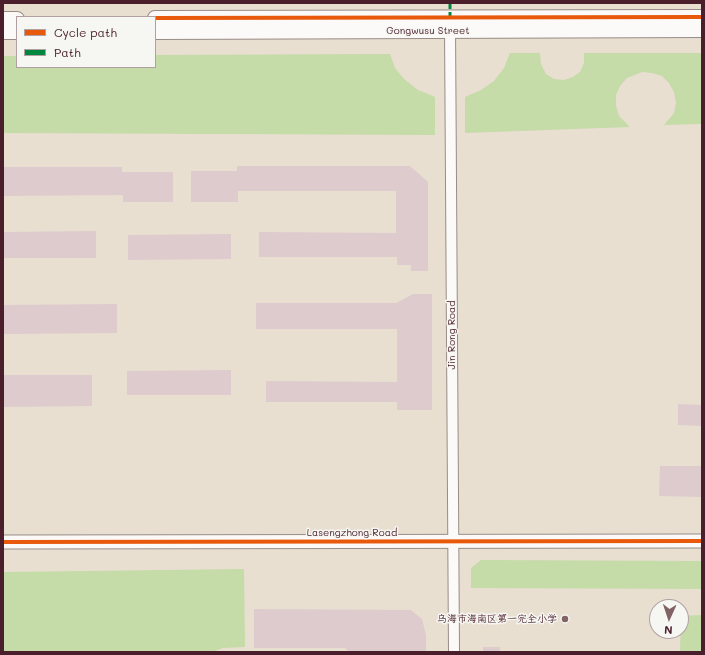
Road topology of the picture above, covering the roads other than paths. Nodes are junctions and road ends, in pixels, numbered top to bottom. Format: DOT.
graph roads {
  1 [pos="702,17"];
  2 [pos="156,18"];
  3 [pos="3,19"];
  4 [pos="16,19"];
  5 [pos="450,24"];
  6 [pos="702,30"];
  7 [pos="3,32"];
  8 [pos="16,32"];
  9 [pos="156,32"];
  10 [pos="454,541"];
  11 [pos="702,541"];
  12 [pos="3,542"];
  13 [pos="454,652"];
  1 -- 5 [label="main road, Gongwusu Street"];
  2 -- 5 [label="main road, Gongwusu Street"];
  3 -- 4 [label="main road"];
  5 -- 6 [label="main road, Gongwusu Street"];
  5 -- 9 [label="main road, Gongwusu Street"];
  5 -- 10 [label="street, Jin Rong Road"];
  7 -- 8 [label="main road"];
  10 -- 11 [label="street, Lasengzhong Road"];
  10 -- 12 [label="street, Lasengzhong Road"];
  10 -- 13 [label="street, Jin Rong Road"];
}
